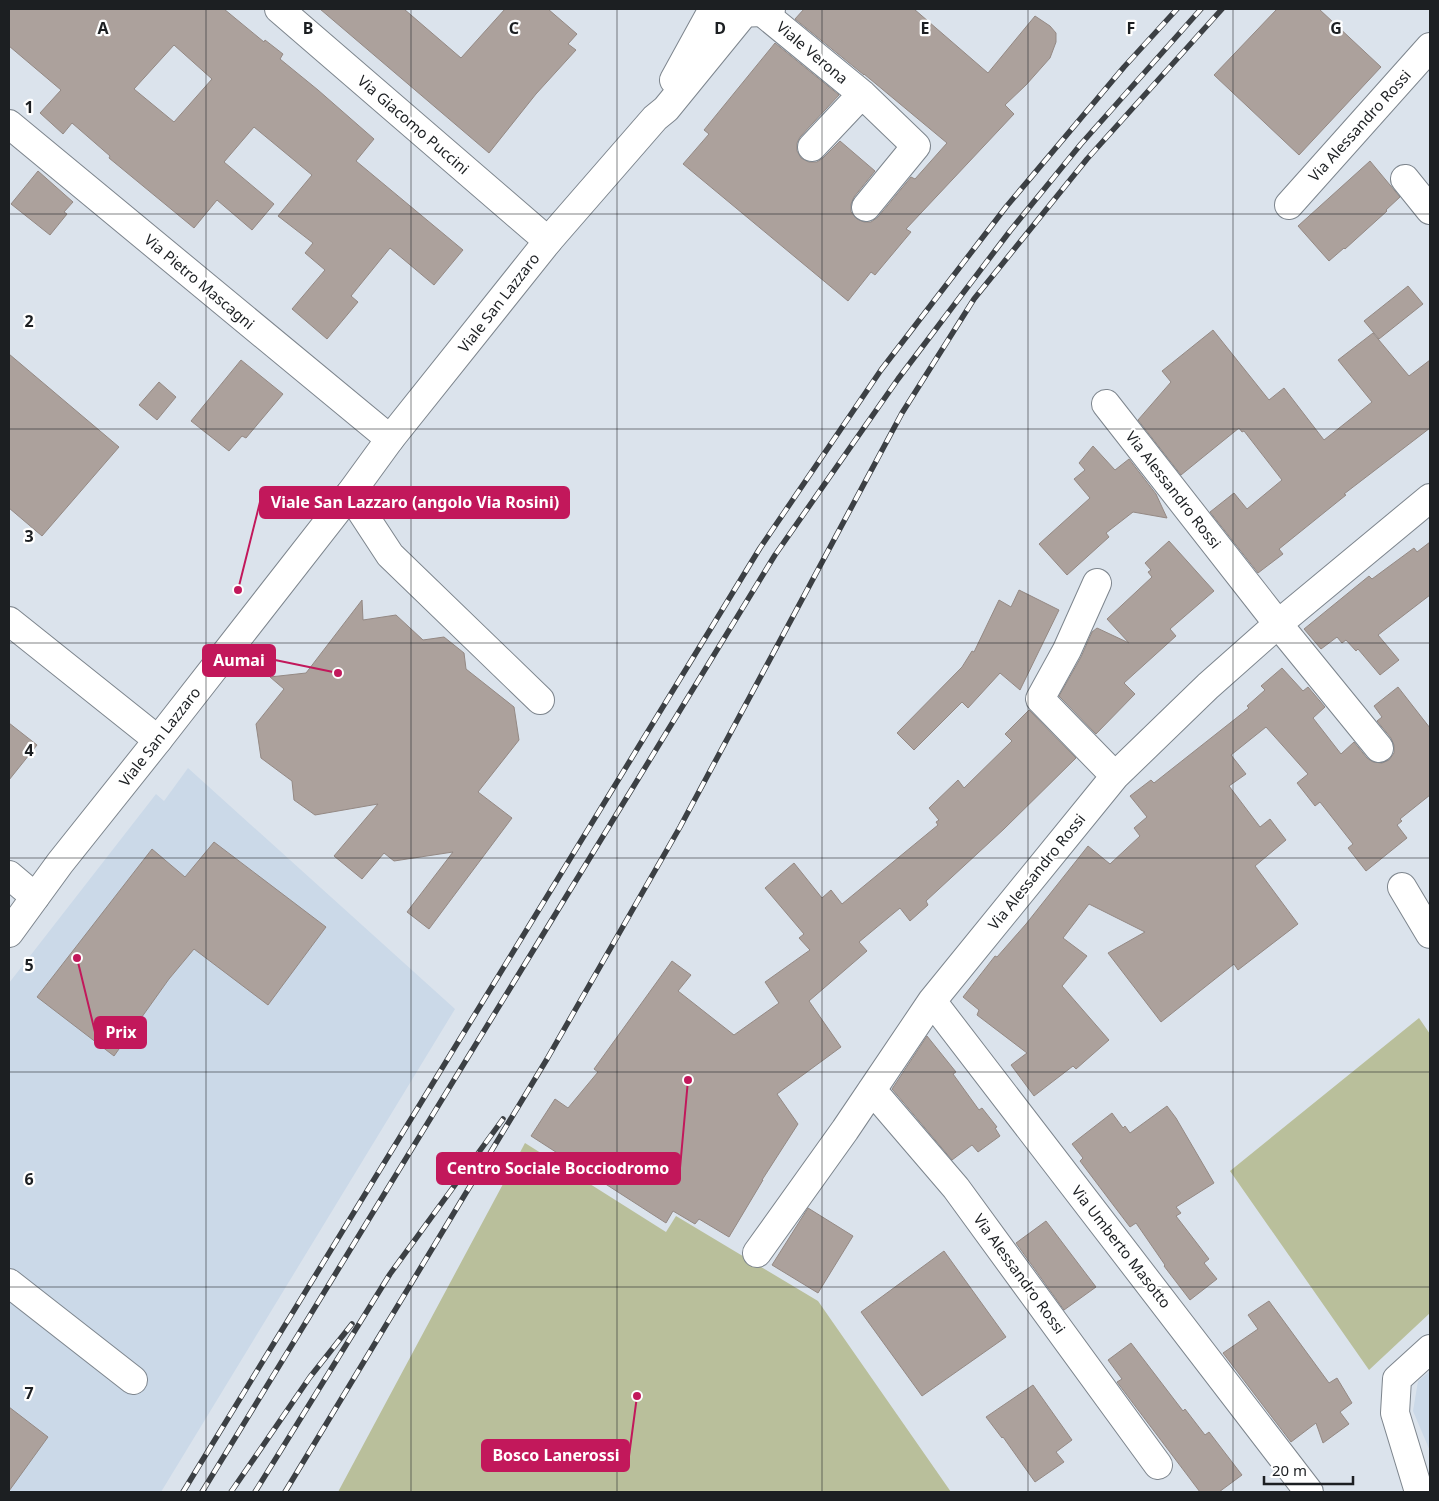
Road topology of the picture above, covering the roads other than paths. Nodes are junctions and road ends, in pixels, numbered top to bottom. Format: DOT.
graph roads {
  1 [pos="279,9"];
  2 [pos="713,9"];
  3 [pos="753,10"];
  4 [pos="1430,48"];
  5 [pos="862,94"];
  6 [pos="655,118"];
  7 [pos="9,124"];
  8 [pos="812,147"];
  9 [pos="1405,179"];
  10 [pos="1289,205"];
  11 [pos="866,207"];
  12 [pos="1430,210"];
  13 [pos="548,241"];
  14 [pos="1106,404"];
  15 [pos="390,439"];
  16 [pos="350,494"];
  17 [pos="1430,498"];
  18 [pos="1096,582"];
  19 [pos="9,621"];
  20 [pos="1278,624"];
  21 [pos="540,700"];
  22 [pos="158,740"];
  23 [pos="1379,748"];
  24 [pos="1115,776"];
  25 [pos="9,875"];
  26 [pos="1402,887"];
  27 [pos="34,897"];
  28 [pos="9,932"];
  29 [pos="1430,934"];
  30 [pos="932,1001"];
  31 [pos="872,1090"];
  32 [pos="757,1253"];
  33 [pos="9,1283"];
  34 [pos="1430,1349"];
  35 [pos="133,1380"];
  36 [pos="1158,1465"];
  37 [pos="1309,1492"];
  38 [pos="1419,1492"];
  1 -- 13 [label="street, Via Giacomo Puccini"];
  2 -- 6 [label="street, Viale San Lazzaro"];
  3 -- 5 [label="street, Viale Verona"];
  3 -- 6 [label="street, Viale San Lazzaro"];
  4 -- 10 [label="street, Via Alessandro Rossi"];
  5 -- 8 [label="street, Viale Verona"];
  5 -- 11 [label="street, Viale Verona"];
  6 -- 13 [label="street, Viale San Lazzaro"];
  7 -- 15 [label="street, Via Pietro Mascagni"];
  9 -- 12 [label="street"];
  13 -- 15 [label="street, Viale San Lazzaro"];
  14 -- 20 [label="street, Via Alessandro Rossi"];
  15 -- 16 [label="street, Viale San Lazzaro"];
  16 -- 21 [label="street"];
  16 -- 22 [label="street, Viale San Lazzaro"];
  17 -- 20 [label="street, Via Alessandro Rossi"];
  18 -- 24 [label="street"];
  19 -- 22 [label="street"];
  20 -- 23 [label="street, Via Alessandro Rossi"];
  20 -- 24 [label="street, Via Alessandro Rossi"];
  22 -- 27 [label="street, Viale San Lazzaro"];
  24 -- 30 [label="street, Via Alessandro Rossi"];
  25 -- 27 [label="street"];
  26 -- 29 [label="street"];
  27 -- 28 [label="street, Viale San Lazzaro"];
  30 -- 31 [label="street, Via Alessandro Rossi"];
  30 -- 37 [label="street, Via Umberto Masotto"];
  31 -- 32 [label="street, Via Alessandro Rossi"];
  31 -- 36 [label="street, Via Alessandro Rossi"];
  33 -- 35 [label="street"];
  34 -- 38 [label="street"];
}
